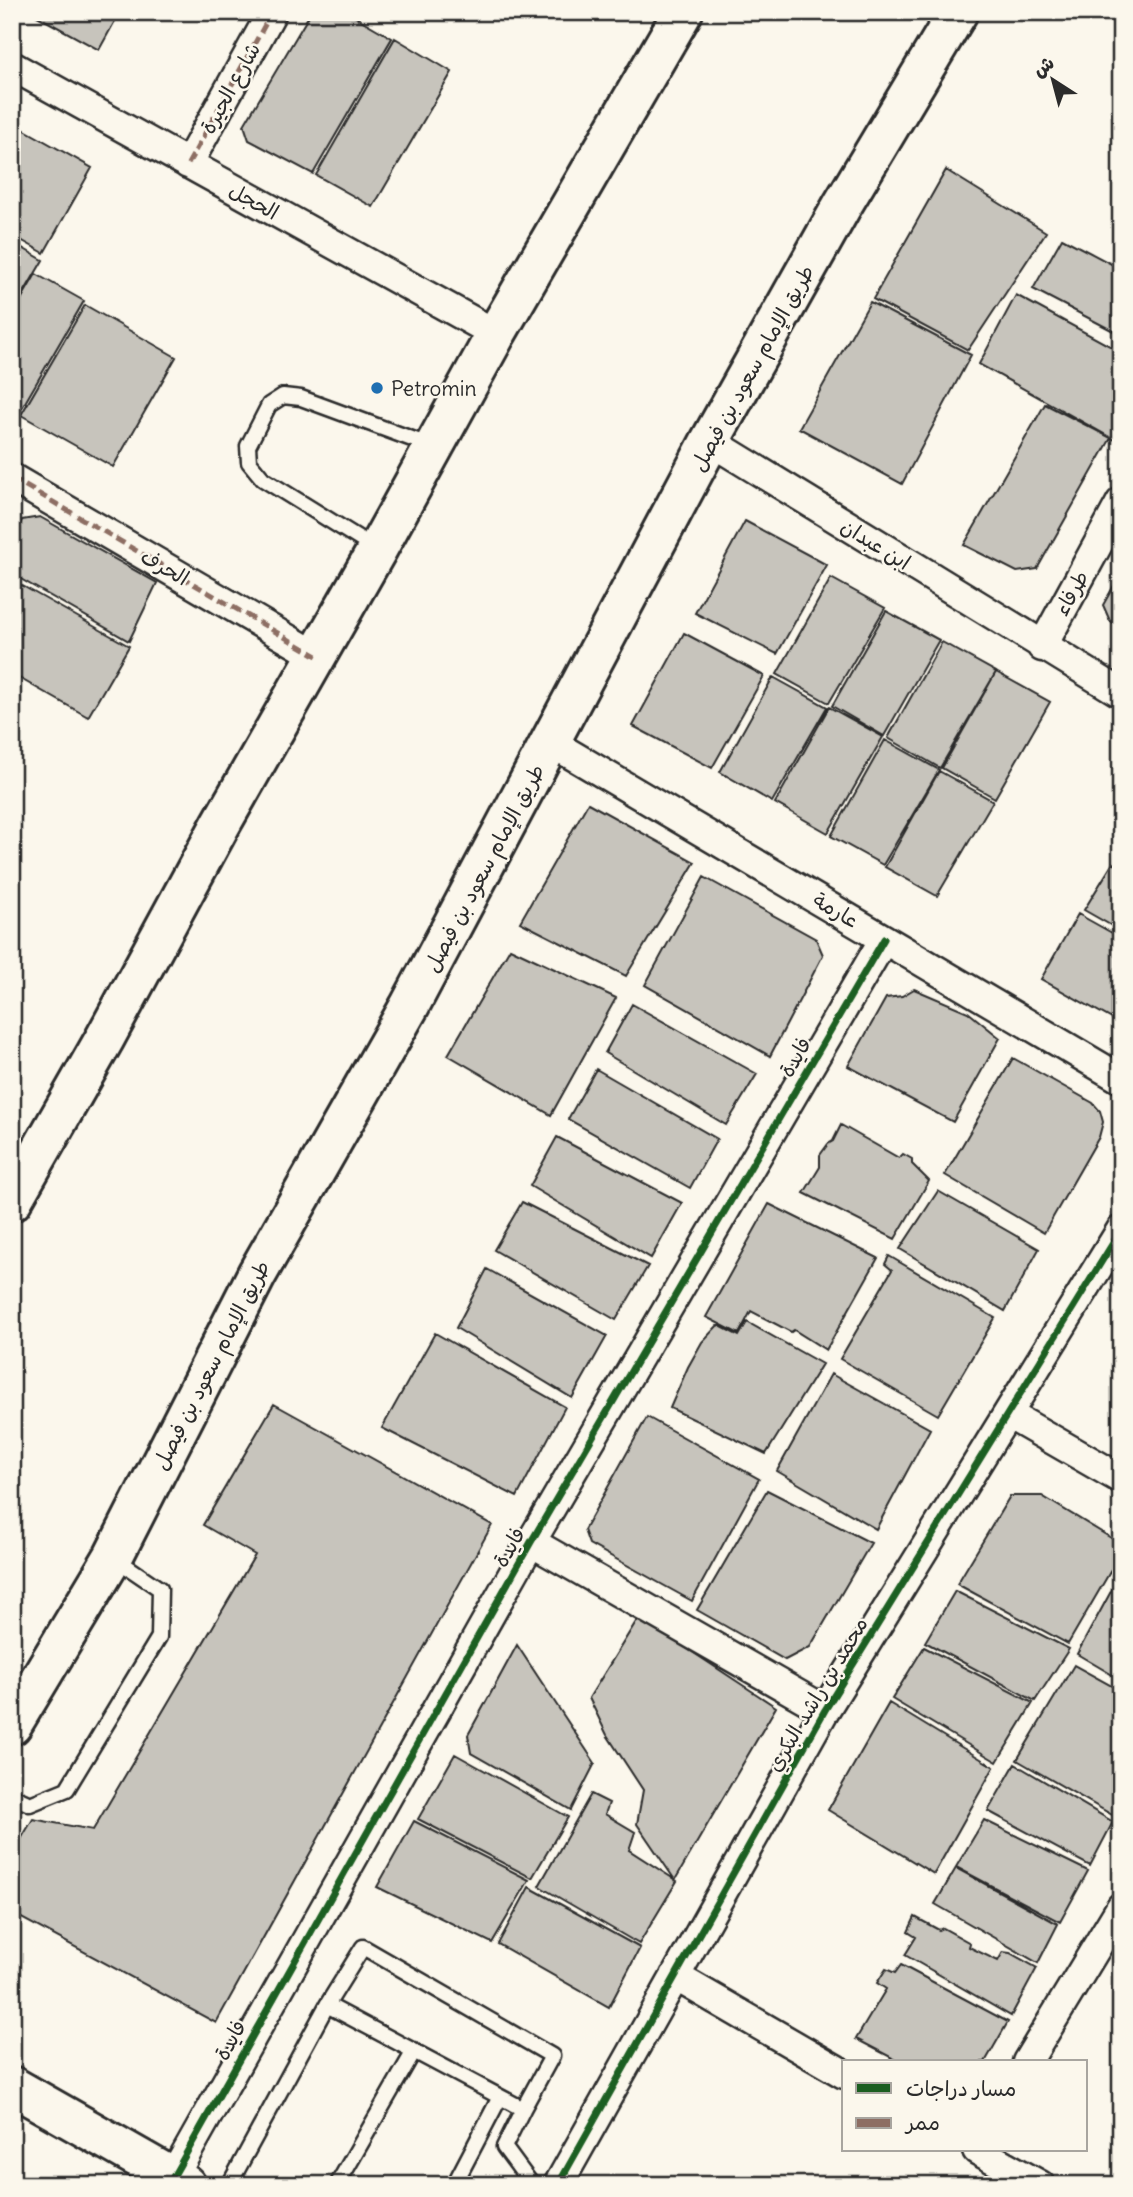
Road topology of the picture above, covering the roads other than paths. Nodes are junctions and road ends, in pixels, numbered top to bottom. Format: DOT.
graph roads {
  1 [pos="272,12"];
  2 [pos="683,12"];
  3 [pos="958,12"];
  4 [pos="12,66"];
  5 [pos="187,164"];
  6 [pos="496,334"];
  7 [pos="710,442"];
  8 [pos="434,447"];
  9 [pos="12,478"];
  10 [pos="1121,502"];
  11 [pos="377,550"];
  12 [pos="1042,647"];
  13 [pos="317,656"];
  14 [pos="1121,693"];
  15 [pos="550,742"];
  16 [pos="884,939"];
  17 [pos="1121,1079"];
  18 [pos="12,1201"];
  19 [pos="1121,1230"];
  20 [pos="1008,1414"];
  21 [pos="1121,1479"];
  22 [pos="531,1542"];
  23 [pos="113,1557"];
  24 [pos="825,1710"];
  25 [pos="12,1724"];
  26 [pos="12,1796"];
  27 [pos="1121,1907"];
  28 [pos="675,1976"];
  29 [pos="327,2006"];
  30 [pos="414,2051"];
  31 [pos="1028,2060"];
  32 [pos="842,2073"];
  33 [pos="14,2088"];
  34 [pos="500,2097"];
  35 [pos="523,2109"];
  36 [pos="981,2152"];
  37 [pos="179,2181"];
  38 [pos="229,2185"];
  39 [pos="337,2185"];
  40 [pos="454,2185"];
  41 [pos="532,2185"];
  42 [pos="558,2185"];
  43 [pos="1040,2185"];
  1 -- 5 [label="street, شارع الجيرة"];
  2 -- 6 [label="main road"];
  3 -- 7 [label="main road, طريق الإمام سعود بن فيصل"];
  4 -- 5 [label="street, الحجل"];
  5 -- 6 [label="street, الحجل"];
  6 -- 8 [label="main road"];
  7 -- 12 [label="street, ابن عبدان"];
  7 -- 15 [label="main road, طريق الإمام سعود بن فيصل"];
  8 -- 11 [label="main road"];
  8 -- 11 [label="lane"];
  9 -- 13 [label="street, الحرف"];
  10 -- 12 [label="street, طرفاء"];
  11 -- 13 [label="main road"];
  12 -- 14 [label="street, ابن عبدان"];
  13 -- 18 [label="main road"];
  15 -- 16 [label="street, عارمة"];
  15 -- 23 [label="main road, طريق الإمام سعود بن فيصل"];
  16 -- 17 [label="street, عارمة"];
  16 -- 22 [label="street, فايدة"];
  19 -- 20 [label="street, محمد بن راشد البكري"];
  20 -- 21 [label="street"];
  20 -- 24 [label="street, محمد بن راشد البكري"];
  22 -- 24 [label="street"];
  22 -- 37 [label="street, فايدة"];
  23 -- 25 [label="main road, طريق الإمام سعود بن فيصل"];
  23 -- 26 [label="lane"];
  24 -- 28 [label="street, محمد بن راشد البكري"];
  27 -- 31 [label="street"];
  28 -- 32 [label="street"];
  28 -- 42 [label="street, محمد بن راشد البكري"];
  29 -- 30 [label="lane"];
  29 -- 35 [label="lane"];
  29 -- 38 [label="lane"];
  30 -- 34 [label="lane"];
  30 -- 39 [label="lane"];
  33 -- 37 [label="main road"];
  34 -- 35 [label="lane"];
  34 -- 40 [label="lane"];
  35 -- 41 [label="lane"];
  36 -- 43 [label="street"];
}
